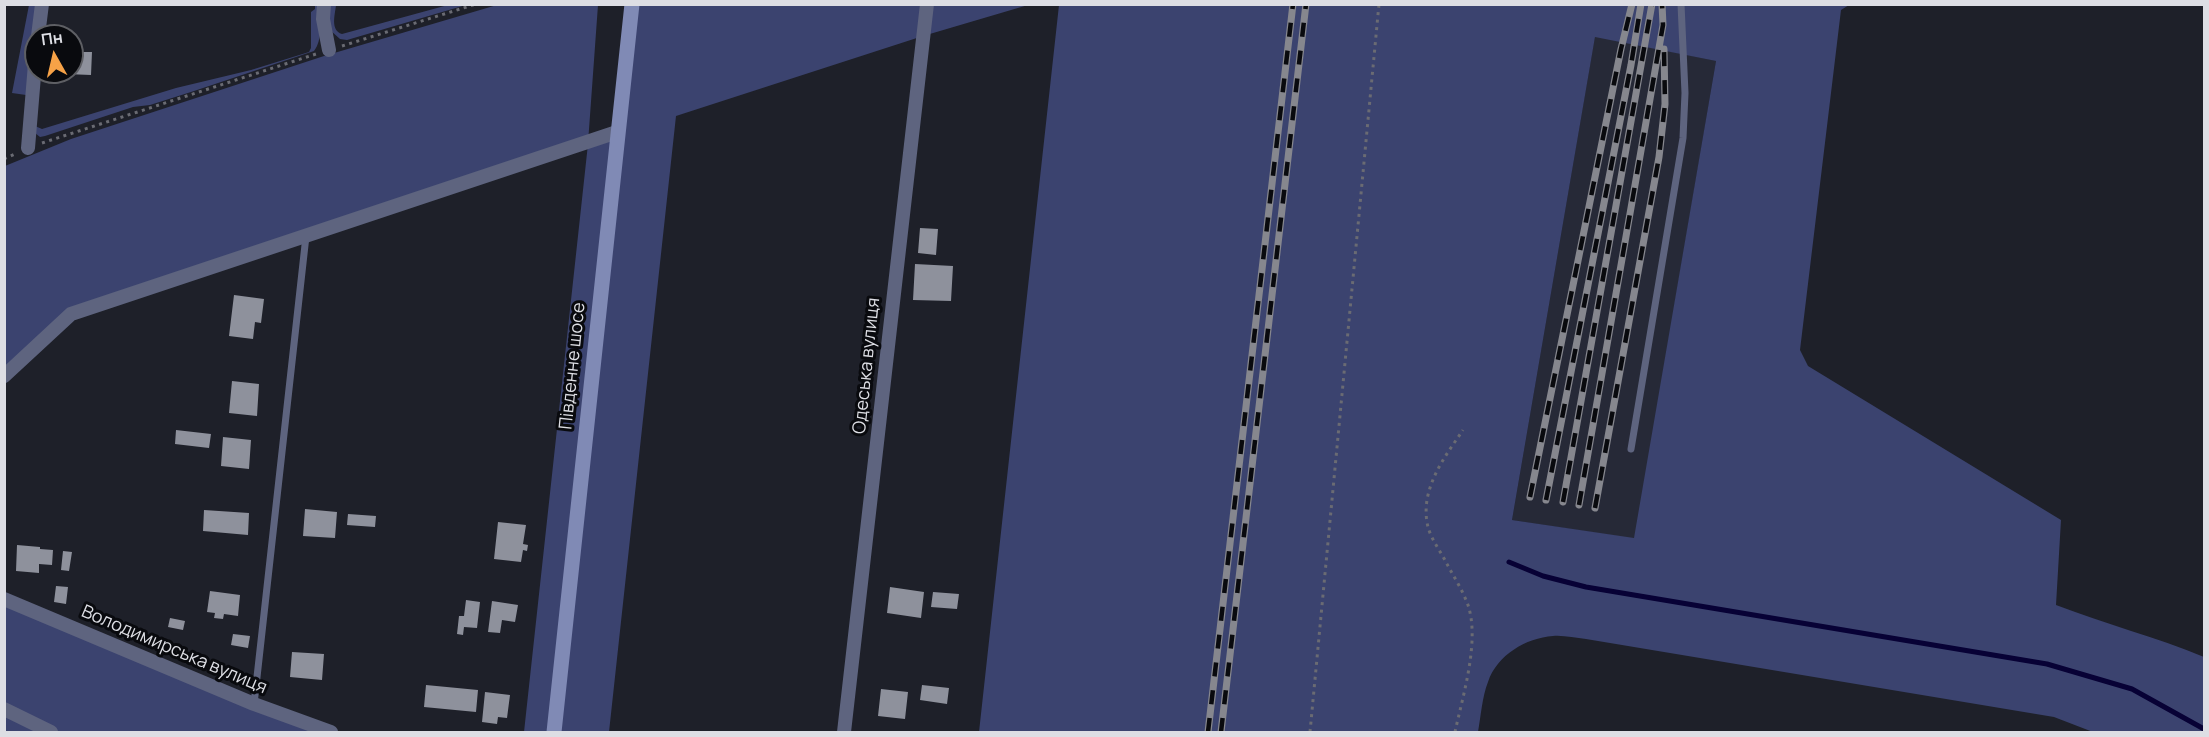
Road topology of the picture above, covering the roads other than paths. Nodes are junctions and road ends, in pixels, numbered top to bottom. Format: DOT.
graph roads {
  1 [pos="42,4"];
  2 [pos="324,4"];
  3 [pos="632,4"];
  4 [pos="927,4"];
  5 [pos="1681,4"];
  6 [pos="40,24"];
  7 [pos="329,50"];
  8 [pos="33,84"];
  9 [pos="617,132"];
  10 [pos="28,148"];
  11 [pos="306,236"];
  12 [pos="4,376"];
  13 [pos="1631,450"];
  14 [pos="4,599"];
  15 [pos="254,704"];
  16 [pos="4,709"];
  17 [pos="51,732"];
  18 [pos="331,732"];
  19 [pos="554,732"];
  20 [pos="844,732"];
  1 -- 6 [label="street"];
  2 -- 7 [label="street"];
  3 -- 9 [label="street, Південне шосе"];
  4 -- 20 [label="street, Одеська вулиця"];
  5 -- 13 [label="lane"];
  8 -- 10 [label="street"];
  9 -- 11 [label="street"];
  9 -- 19 [label="street, Південне шосе"];
  11 -- 12 [label="street"];
  11 -- 15 [label="lane"];
  14 -- 15 [label="street, Володимирська вулиця"];
  15 -- 18 [label="street, Володимирська вулиця"];
  16 -- 17 [label="street"];
}
